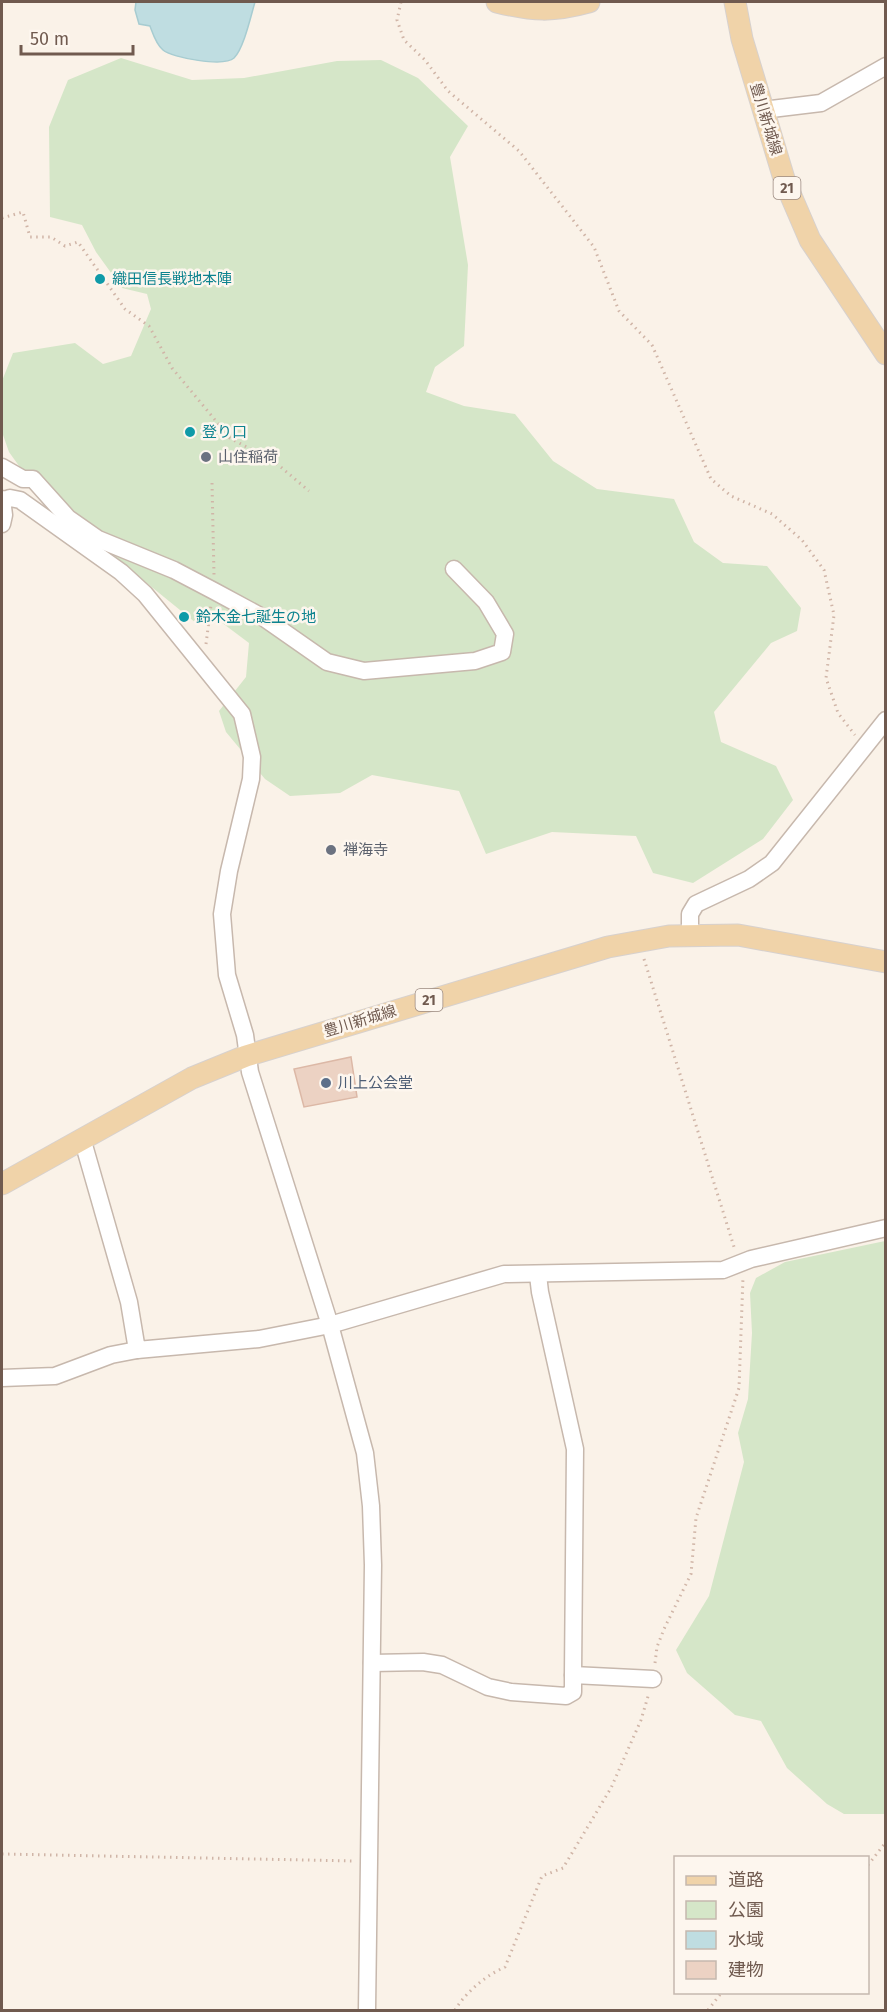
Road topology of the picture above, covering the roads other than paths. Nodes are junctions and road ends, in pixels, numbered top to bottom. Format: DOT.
graph roads {
  1 [pos="497,2"];
  2 [pos="589,2"];
  3 [pos="735,2"];
  4 [pos="885,66"];
  5 [pos="763,110"];
  6 [pos="885,354"];
  7 [pos="2,467"];
  8 [pos="2,500"];
  9 [pos="2,524"];
  10 [pos="454,569"];
  11 [pos="885,720"];
  12 [pos="690,934"];
  13 [pos="885,962"];
  14 [pos="246,1056"];
  15 [pos="82,1138"];
  16 [pos="2,1184"];
  17 [pos="885,1228"];
  18 [pos="538,1275"];
  19 [pos="330,1325"];
  20 [pos="137,1350"];
  21 [pos="2,1378"];
  22 [pos="372,1663"];
  23 [pos="573,1675"];
  24 [pos="653,1678"];
  25 [pos="367,2010"];
  1 -- 2 [label="main road"];
  3 -- 5 [label="main road, 豊川新城線 / 21"];
  4 -- 5 [label="street"];
  5 -- 6 [label="main road, 豊川新城線 / 21"];
  7 -- 10 [label="street"];
  8 -- 9 [label="street"];
  8 -- 14 [label="street"];
  11 -- 12 [label="street"];
  12 -- 13 [label="main road, 豊川新城線 / 21"];
  12 -- 14 [label="main road, 豊川新城線 / 21"];
  14 -- 15 [label="main road, 豊川新城線 / 21"];
  14 -- 19 [label="street"];
  15 -- 16 [label="main road, 豊川新城線 / 21"];
  15 -- 20 [label="street"];
  17 -- 18 [label="street"];
  18 -- 19 [label="street"];
  18 -- 23 [label="street"];
  19 -- 20 [label="street"];
  19 -- 22 [label="street"];
  20 -- 21 [label="street"];
  22 -- 23 [label="street"];
  22 -- 25 [label="street"];
  23 -- 24 [label="street"];
}
